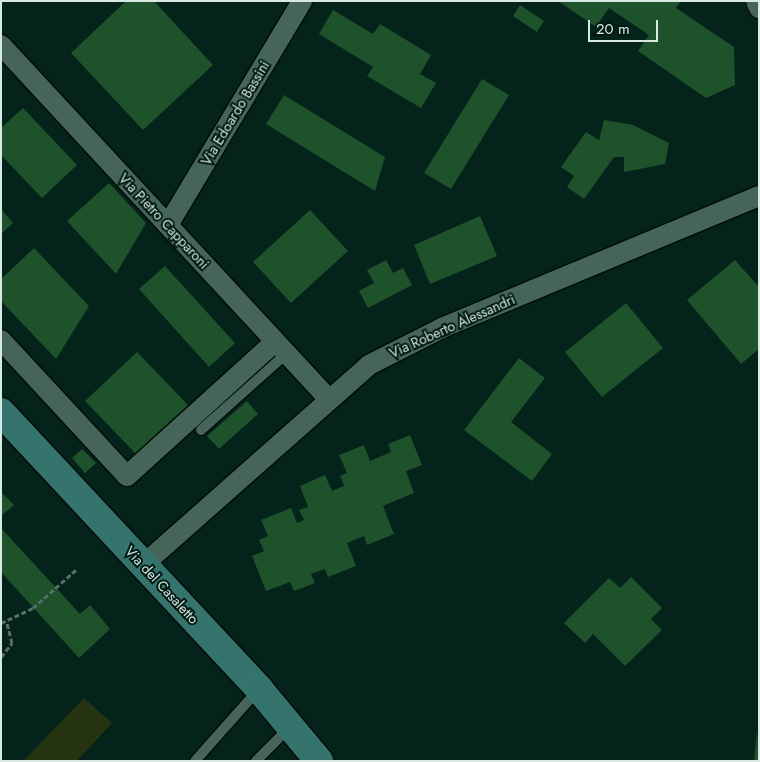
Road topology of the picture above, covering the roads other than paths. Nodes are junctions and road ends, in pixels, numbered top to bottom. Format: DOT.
graph roads {
  1 [pos="302,1"];
  2 [pos="756,1"];
  3 [pos="759,8"];
  4 [pos="1,45"];
  5 [pos="759,196"];
  6 [pos="168,225"];
  7 [pos="1,340"];
  8 [pos="281,348"];
  9 [pos="327,397"];
  10 [pos="1,412"];
  11 [pos="201,430"];
  12 [pos="143,565"];
  13 [pos="259,689"];
  14 [pos="291,726"];
  15 [pos="195,761"];
  16 [pos="256,761"];
  17 [pos="319,761"];
  1 -- 6 [label="street, Via Edoardo Bassini"];
  2 -- 3 [label="street"];
  4 -- 6 [label="street, Via Pietro Capparoni"];
  5 -- 9 [label="street, Via Roberto Alessandri"];
  6 -- 8 [label="street, Via Pietro Capparoni"];
  7 -- 8 [label="street"];
  8 -- 9 [label="street, Via Pietro Capparoni"];
  8 -- 11 [label="lane"];
  9 -- 12 [label="street, Via Roberto Alessandri"];
  10 -- 12 [label="street, Via del Casaletto"];
  12 -- 13 [label="street, Via del Casaletto"];
  13 -- 14 [label="street, Via del Casaletto"];
  13 -- 15 [label="lane"];
  14 -- 16 [label="lane"];
  14 -- 17 [label="street, Via del Casaletto"];
}
